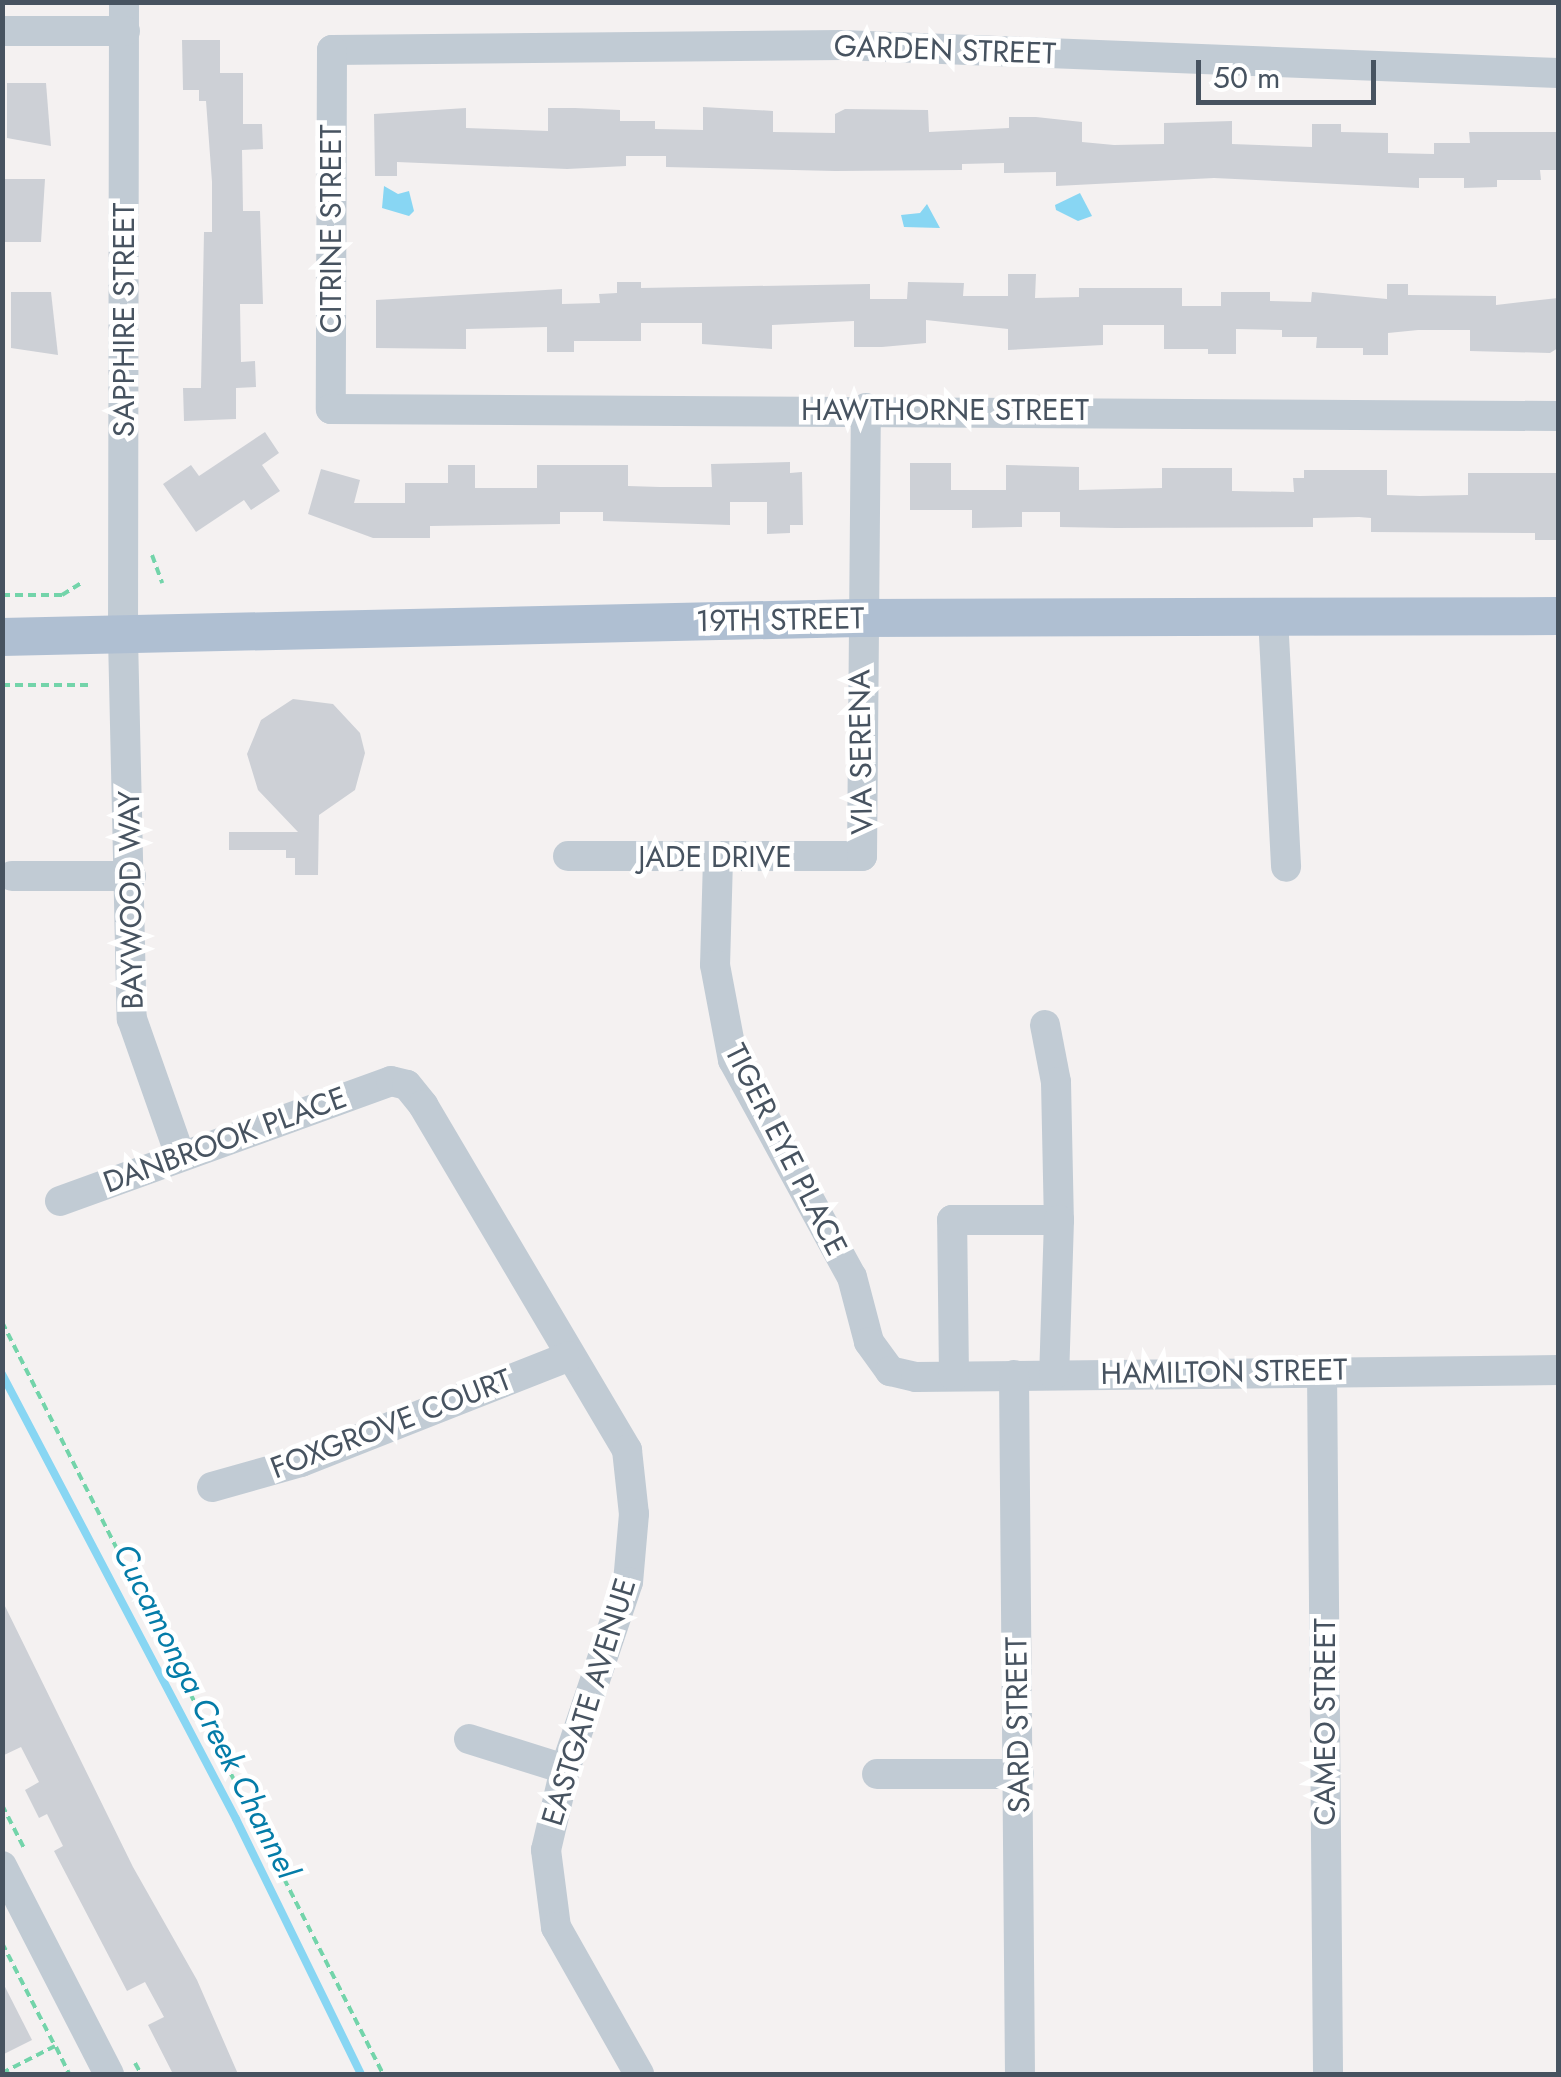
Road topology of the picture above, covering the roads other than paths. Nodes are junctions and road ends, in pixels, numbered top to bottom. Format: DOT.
graph roads {
  1 [pos="124,17"];
  2 [pos="2,30"];
  3 [pos="332,50"];
  4 [pos="1558,72"];
  5 [pos="866,408"];
  6 [pos="331,409"];
  7 [pos="1558,416"];
  8 [pos="1558,616"];
  9 [pos="1272,617"];
  10 [pos="860,618"];
  11 [pos="123,637"];
  12 [pos="2,638"];
  13 [pos="568,856"];
  14 [pos="862,856"];
  15 [pos="718,858"];
  16 [pos="1286,867"];
  17 [pos="12,876"];
  18 [pos="130,876"];
  19 [pos="1046,1025"];
  20 [pos="391,1081"];
  21 [pos="180,1155"];
  22 [pos="60,1201"];
  23 [pos="1059,1220"];
  24 [pos="570,1356"];
  25 [pos="1322,1370"];
  26 [pos="1558,1370"];
  27 [pos="890,1371"];
  28 [pos="1054,1374"];
  29 [pos="1014,1375"];
  30 [pos="954,1376"];
  31 [pos="212,1487"];
  32 [pos="469,1739"];
  33 [pos="565,1769"];
  34 [pos="877,1774"];
  35 [pos="1019,1774"];
  36 [pos="2,1866"];
  37 [pos="99,2071"];
  38 [pos="639,2074"];
  39 [pos="1020,2074"];
  40 [pos="1328,2074"];
  1 -- 2 [label="street"];
  1 -- 11 [label="street, SAPPHIRE STREET"];
  3 -- 4 [label="street, GARDEN STREET"];
  3 -- 6 [label="street, CITRINE STREET"];
  5 -- 6 [label="street, HAWTHORNE STREET"];
  5 -- 7 [label="street, HAWTHORNE STREET"];
  5 -- 10 [label="street, VIA SERENA"];
  8 -- 9 [label="main road, 19TH STREET"];
  9 -- 10 [label="main road, 19TH STREET"];
  9 -- 16 [label="street"];
  10 -- 11 [label="main road, 19TH STREET"];
  10 -- 14 [label="street, VIA SERENA"];
  11 -- 12 [label="main road, 19TH STREET"];
  11 -- 18 [label="street, BAYWOOD WAY"];
  13 -- 15 [label="street, JADE DRIVE"];
  14 -- 15 [label="street, JADE DRIVE"];
  15 -- 27 [label="street, TIGER EYE PLACE"];
  17 -- 18 [label="street"];
  18 -- 21 [label="street, BAYWOOD WAY"];
  19 -- 23 [label="street"];
  20 -- 21 [label="street, DANBROOK PLACE"];
  20 -- 24 [label="street, EASTGATE AVENUE"];
  21 -- 22 [label="street, DANBROOK PLACE"];
  23 -- 28 [label="street"];
  23 -- 30 [label="street"];
  24 -- 31 [label="street, FOXGROVE COURT"];
  24 -- 33 [label="street, EASTGATE AVENUE"];
  25 -- 26 [label="street, HAMILTON STREET"];
  25 -- 28 [label="street, HAMILTON STREET"];
  25 -- 40 [label="street, CAMEO STREET"];
  27 -- 30 [label="street, HAMILTON STREET"];
  28 -- 29 [label="street, HAMILTON STREET"];
  29 -- 30 [label="street, HAMILTON STREET"];
  29 -- 35 [label="street, SARD STREET"];
  32 -- 33 [label="street"];
  33 -- 38 [label="street, EASTGATE AVENUE"];
  34 -- 35 [label="street"];
  35 -- 39 [label="street, SARD STREET"];
  36 -- 37 [label="street"];
}
